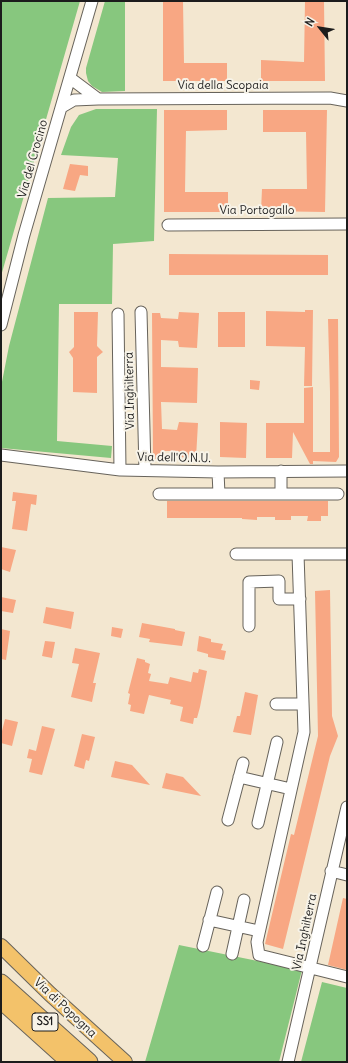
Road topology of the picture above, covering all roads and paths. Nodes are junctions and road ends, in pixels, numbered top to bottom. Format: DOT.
graph roads {
  1 [pos="92,1"];
  2 [pos="70,78"];
  3 [pos="347,93"];
  4 [pos="323,98"];
  5 [pos="98,99"];
  6 [pos="347,102"];
  7 [pos="62,107"];
  8 [pos="347,224"];
  9 [pos="168,225"];
  10 [pos="141,312"];
  11 [pos="118,314"];
  12 [pos="1,325"];
  13 [pos="1,455"];
  14 [pos="120,470"];
  15 [pos="145,470"];
  16 [pos="281,471"];
  17 [pos="347,471"];
  18 [pos="218,472"];
  19 [pos="159,494"];
  20 [pos="219,494"];
  21 [pos="281,494"];
  22 [pos="338,494"];
  23 [pos="236,554"];
  24 [pos="298,554"];
  25 [pos="347,554"];
  26 [pos="300,599"];
  27 [pos="249,626"];
  28 [pos="276,704"];
  29 [pos="303,704"];
  30 [pos="277,742"];
  31 [pos="243,764"];
  32 [pos="239,777"];
  33 [pos="267,784"];
  34 [pos="291,789"];
  35 [pos="347,807"];
  36 [pos="228,820"];
  37 [pos="258,823"];
  38 [pos="331,871"];
  39 [pos="347,875"];
  40 [pos="216,892"];
  41 [pos="244,900"];
  42 [pos="210,920"];
  43 [pos="238,927"];
  44 [pos="259,931"];
  45 [pos="203,946"];
  46 [pos="3,947"];
  47 [pos="232,954"];
  48 [pos="310,968"];
  49 [pos="347,977"];
  50 [pos="1,983"];
  51 [pos="1,1000"];
  52 [pos="70,1062"];
  53 [pos="89,1062"];
  54 [pos="125,1062"];
  55 [pos="288,1062"];
  1 -- 2 [label="street, Via del Crocino"];
  2 -- 5 [label="street"];
  2 -- 7 [label="street, Via del Crocino"];
  3 -- 4 [label="street"];
  4 -- 5 [label="street, Via della Scopaia"];
  4 -- 6 [label="street, Via della Scopaia"];
  5 -- 7 [label="street, Via della Scopaia"];
  7 -- 12 [label="street, Via del Crocino"];
  8 -- 9 [label="street, Via Portogallo"];
  10 -- 15 [label="street, Via Inghilterra"];
  11 -- 14 [label="street"];
  13 -- 14 [label="street, Via dell'O.N.U."];
  14 -- 15 [label="street, Via dell'O.N.U."];
  15 -- 18 [label="street, Via dell'O.N.U."];
  16 -- 17 [label="street, Via dell'O.N.U."];
  16 -- 18 [label="street, Via dell'O.N.U."];
  16 -- 21 [label="street"];
  18 -- 20 [label="street"];
  19 -- 20 [label="street"];
  20 -- 21 [label="street"];
  21 -- 22 [label="street"];
  23 -- 24 [label="street"];
  24 -- 25 [label="street"];
  24 -- 26 [label="street"];
  26 -- 27 [label="street"];
  26 -- 29 [label="street"];
  28 -- 29 [label="street"];
  29 -- 34 [label="street"];
  30 -- 33 [label="street"];
  31 -- 32 [label="street"];
  32 -- 33 [label="street"];
  32 -- 36 [label="street"];
  33 -- 34 [label="street"];
  33 -- 37 [label="street"];
  34 -- 44 [label="street"];
  35 -- 38 [label="street, Via Inghilterra"];
  38 -- 39 [label="street"];
  38 -- 48 [label="street, Via Inghilterra"];
  40 -- 42 [label="street"];
  41 -- 43 [label="street"];
  42 -- 43 [label="street"];
  42 -- 45 [label="street"];
  43 -- 44 [label="street"];
  43 -- 47 [label="street"];
  44 -- 48 [label="street"];
  46 -- 54 [label="main road, Via di Popogna"];
  48 -- 49 [label="street"];
  48 -- 55 [label="street, Via Inghilterra"];
  50 -- 53 [label="highway, SS1"];
  51 -- 52 [label="highway, SS1"];
}
